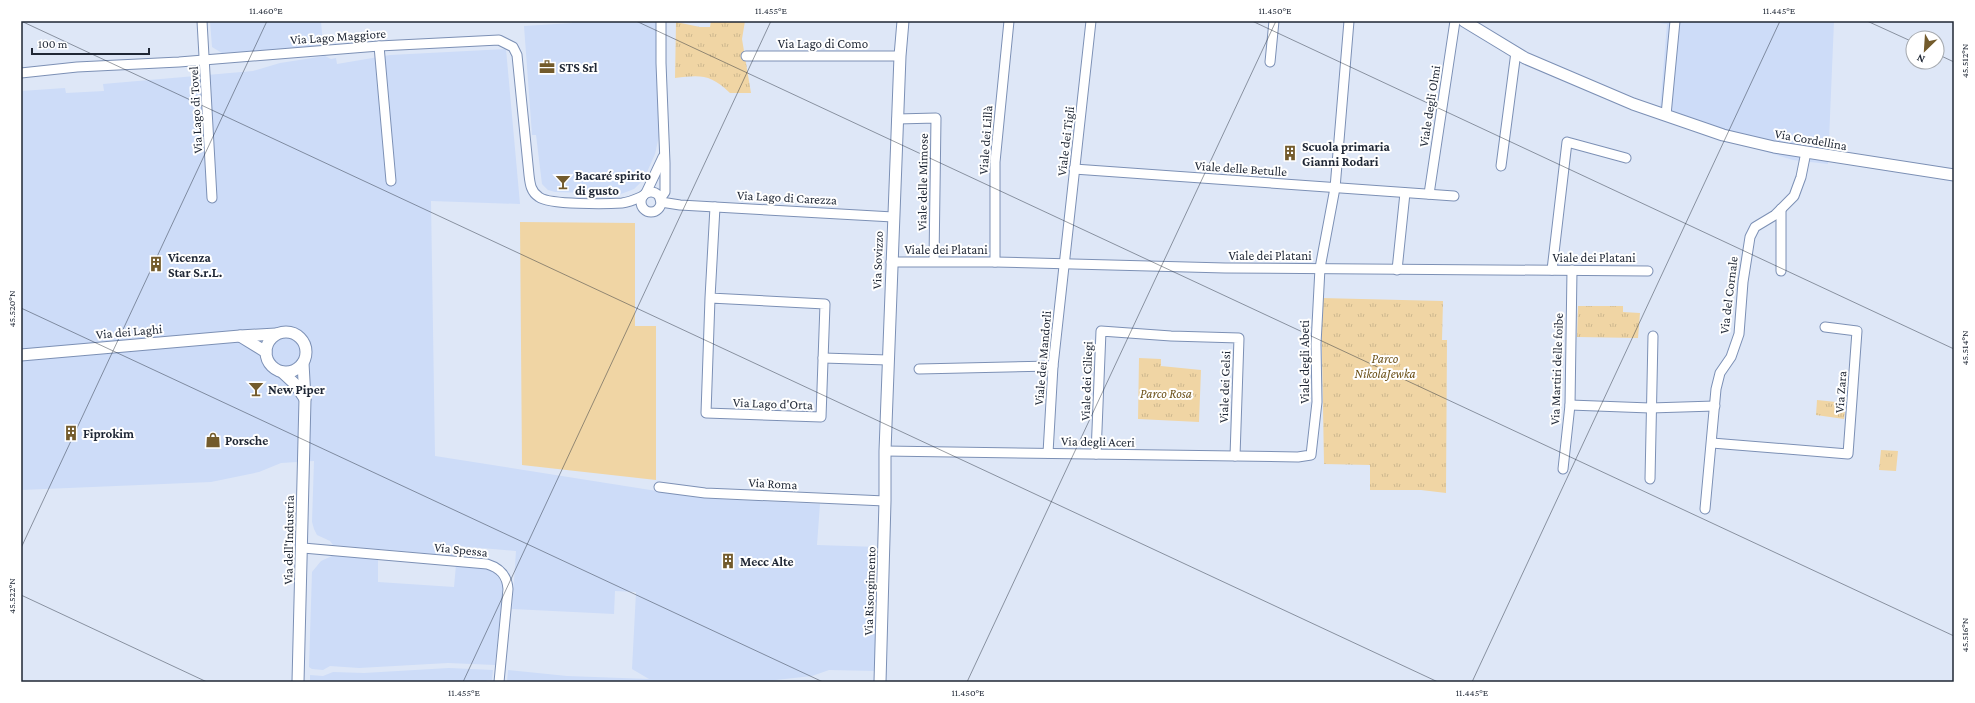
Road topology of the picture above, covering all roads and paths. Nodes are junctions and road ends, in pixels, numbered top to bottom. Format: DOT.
graph roads {
  1 [pos="202,21"];
  2 [pos="662,21"];
  3 [pos="903,21"];
  4 [pos="1009,21"];
  5 [pos="1091,21"];
  6 [pos="1274,21"];
  7 [pos="1349,21"];
  8 [pos="1455,21"];
  9 [pos="1464,21"];
  10 [pos="1675,21"];
  11 [pos="379,46"];
  12 [pos="1516,52"];
  13 [pos="746,56"];
  14 [pos="900,56"];
  15 [pos="205,59"];
  16 [pos="1270,62"];
  17 [pos="21,73"];
  18 [pos="1666,115"];
  19 [pos="897,119"];
  20 [pos="1806,152"];
  21 [pos="664,156"];
  22 [pos="1626,158"];
  23 [pos="1501,166"];
  24 [pos="1074,169"];
  25 [pos="1954,175"];
  26 [pos="392,181"];
  27 [pos="1335,188"];
  28 [pos="1405,193"];
  29 [pos="1429,194"];
  30 [pos="644,195"];
  31 [pos="1454,196"];
  32 [pos="212,198"];
  33 [pos="622,203"];
  34 [pos="660,203"];
  35 [pos="715,207"];
  36 [pos="643,209"];
  37 [pos="1781,209"];
  38 [pos="893,216"];
  39 [pos="934,261"];
  40 [pos="891,262"];
  41 [pos="995,262"];
  42 [pos="1064,265"];
  43 [pos="1320,268"];
  44 [pos="1397,270"];
  45 [pos="1552,270"];
  46 [pos="1572,270"];
  47 [pos="1648,271"];
  48 [pos="1781,271"];
  49 [pos="710,298"];
  50 [pos="1825,327"];
  51 [pos="276,334"];
  52 [pos="240,336"];
  53 [pos="1171,336"];
  54 [pos="1653,336"];
  55 [pos="266,352"];
  56 [pos="21,355"];
  57 [pos="823,358"];
  58 [pos="888,360"];
  59 [pos="303,363"];
  60 [pos="1053,366"];
  61 [pos="919,368"];
  62 [pos="282,372"];
  63 [pos="305,399"];
  64 [pos="1570,406"];
  65 [pos="1715,406"];
  66 [pos="1652,408"];
  67 [pos="1712,443"];
  68 [pos="885,451"];
  69 [pos="1048,453"];
  70 [pos="1096,454"];
  71 [pos="1311,455"];
  72 [pos="1235,456"];
  73 [pos="1563,469"];
  74 [pos="1650,479"];
  75 [pos="659,487"];
  76 [pos="886,501"];
  77 [pos="1705,509"];
  78 [pos="303,548"];
  79 [pos="298,682"];
  80 [pos="499,682"];
  81 [pos="880,682"];
  1 -- 15 [label="street, Via Lago di Tovel"];
  2 -- 21 [label="street"];
  3 -- 14 [label="street, Via Sovizzo"];
  4 -- 41 [label="street, Viale dei Lillà"];
  5 -- 24 [label="street, Viale dei Tigli"];
  6 -- 16 [label="street"];
  7 -- 27 [label="street, Viale degli Abeti"];
  8 -- 29 [label="street, Viale degli Olmi"];
  9 -- 12 [label="street, Via Cordellina"];
  10 -- 18 [label="street"];
  11 -- 15 [label="street, Via Lago Maggiore"];
  11 -- 26 [label="street"];
  11 -- 33 [label="street, Via Lago Maggiore"];
  12 -- 18 [label="street, Via Cordellina"];
  12 -- 23 [label="street"];
  13 -- 14 [label="street, Via Lago di Como"];
  14 -- 19 [label="street, Via Sovizzo"];
  15 -- 17 [label="street, Via Lago Maggiore"];
  15 -- 32 [label="street, Via Lago di Tovel"];
  18 -- 20 [label="street, Via Cordellina"];
  19 -- 38 [label="street, Via Sovizzo"];
  19 -- 39 [label="street, Viale delle Mimose"];
  20 -- 25 [label="street, Via Cordellina"];
  20 -- 37 [label="street, Via del Cornale"];
  21 -- 30 [label="street"];
  21 -- 34 [label="street"];
  22 -- 45 [label="street"];
  24 -- 27 [label="street, Viale delle Betulle"];
  24 -- 42 [label="street, Viale dei Tigli"];
  27 -- 28 [label="street, Viale delle Betulle"];
  27 -- 43 [label="street, Viale degli Abeti"];
  28 -- 29 [label="street, Viale delle Betulle"];
  28 -- 44 [label="street"];
  29 -- 31 [label="street, Viale delle Betulle"];
  30 -- 33 [label="street"];
  30 -- 34 [label="street"];
  30 -- 36 [label="street"];
  33 -- 36 [label="street"];
  34 -- 35 [label="street, Via Lago di Carezza"];
  34 -- 36 [label="street"];
  35 -- 38 [label="street, Via Lago di Carezza"];
  35 -- 49 [label="street, Via Lago d'Orta"];
  37 -- 48 [label="street"];
  37 -- 65 [label="street, Via del Cornale"];
  38 -- 40 [label="street, Via Sovizzo"];
  39 -- 40 [label="street, Viale dei Platani"];
  39 -- 41 [label="street, Viale dei Platani"];
  40 -- 58 [label="street, Via Sovizzo"];
  41 -- 42 [label="street, Viale dei Platani"];
  42 -- 43 [label="street, Viale dei Platani"];
  42 -- 60 [label="street, Viale dei Mandorli"];
  43 -- 44 [label="street, Viale dei Platani"];
  43 -- 71 [label="street, Viale degli Abeti"];
  44 -- 45 [label="street, Viale dei Platani"];
  45 -- 46 [label="street, Viale dei Platani"];
  46 -- 47 [label="street, Viale dei Platani"];
  46 -- 64 [label="street, Via Martiri delle foibe"];
  49 -- 57 [label="street, Via Lago d'Orta"];
  49 -- 57 [label="street, Via Lago d'Orta"];
  50 -- 67 [label="street, Via Zara"];
  51 -- 52 [label="street, Via dei Laghi"];
  51 -- 55 [label="street"];
  51 -- 59 [label="street"];
  52 -- 55 [label="street"];
  52 -- 56 [label="street, Via dei Laghi"];
  53 -- 70 [label="street, Viale dei Ciliegi"];
  53 -- 72 [label="street, Viale dei Gelsi"];
  54 -- 66 [label="street"];
  55 -- 62 [label="street"];
  57 -- 58 [label="street"];
  58 -- 68 [label="street, Via Sovizzo"];
  59 -- 62 [label="street"];
  59 -- 63 [label="street, Via dell'Industria"];
  60 -- 61 [label="street"];
  60 -- 69 [label="street, Viale dei Mandorli"];
  62 -- 63 [label="street"];
  63 -- 78 [label="street, Via dell'Industria"];
  64 -- 66 [label="street"];
  64 -- 73 [label="street, Via Martiri delle foibe"];
  65 -- 66 [label="street"];
  65 -- 67 [label="street, Via del Cornale"];
  66 -- 74 [label="street"];
  67 -- 77 [label="street, Via del Cornale"];
  68 -- 69 [label="street, Via degli Aceri"];
  68 -- 76 [label="street, Via Sovizzo"];
  69 -- 70 [label="street, Via degli Aceri"];
  70 -- 72 [label="street, Via degli Aceri"];
  71 -- 72 [label="street, Via degli Aceri"];
  75 -- 76 [label="street, Via Roma"];
  76 -- 81 [label="street, Via Risorgimento"];
  78 -- 79 [label="street, Via dell'Industria"];
  78 -- 80 [label="street, Via Spessa"];
}
